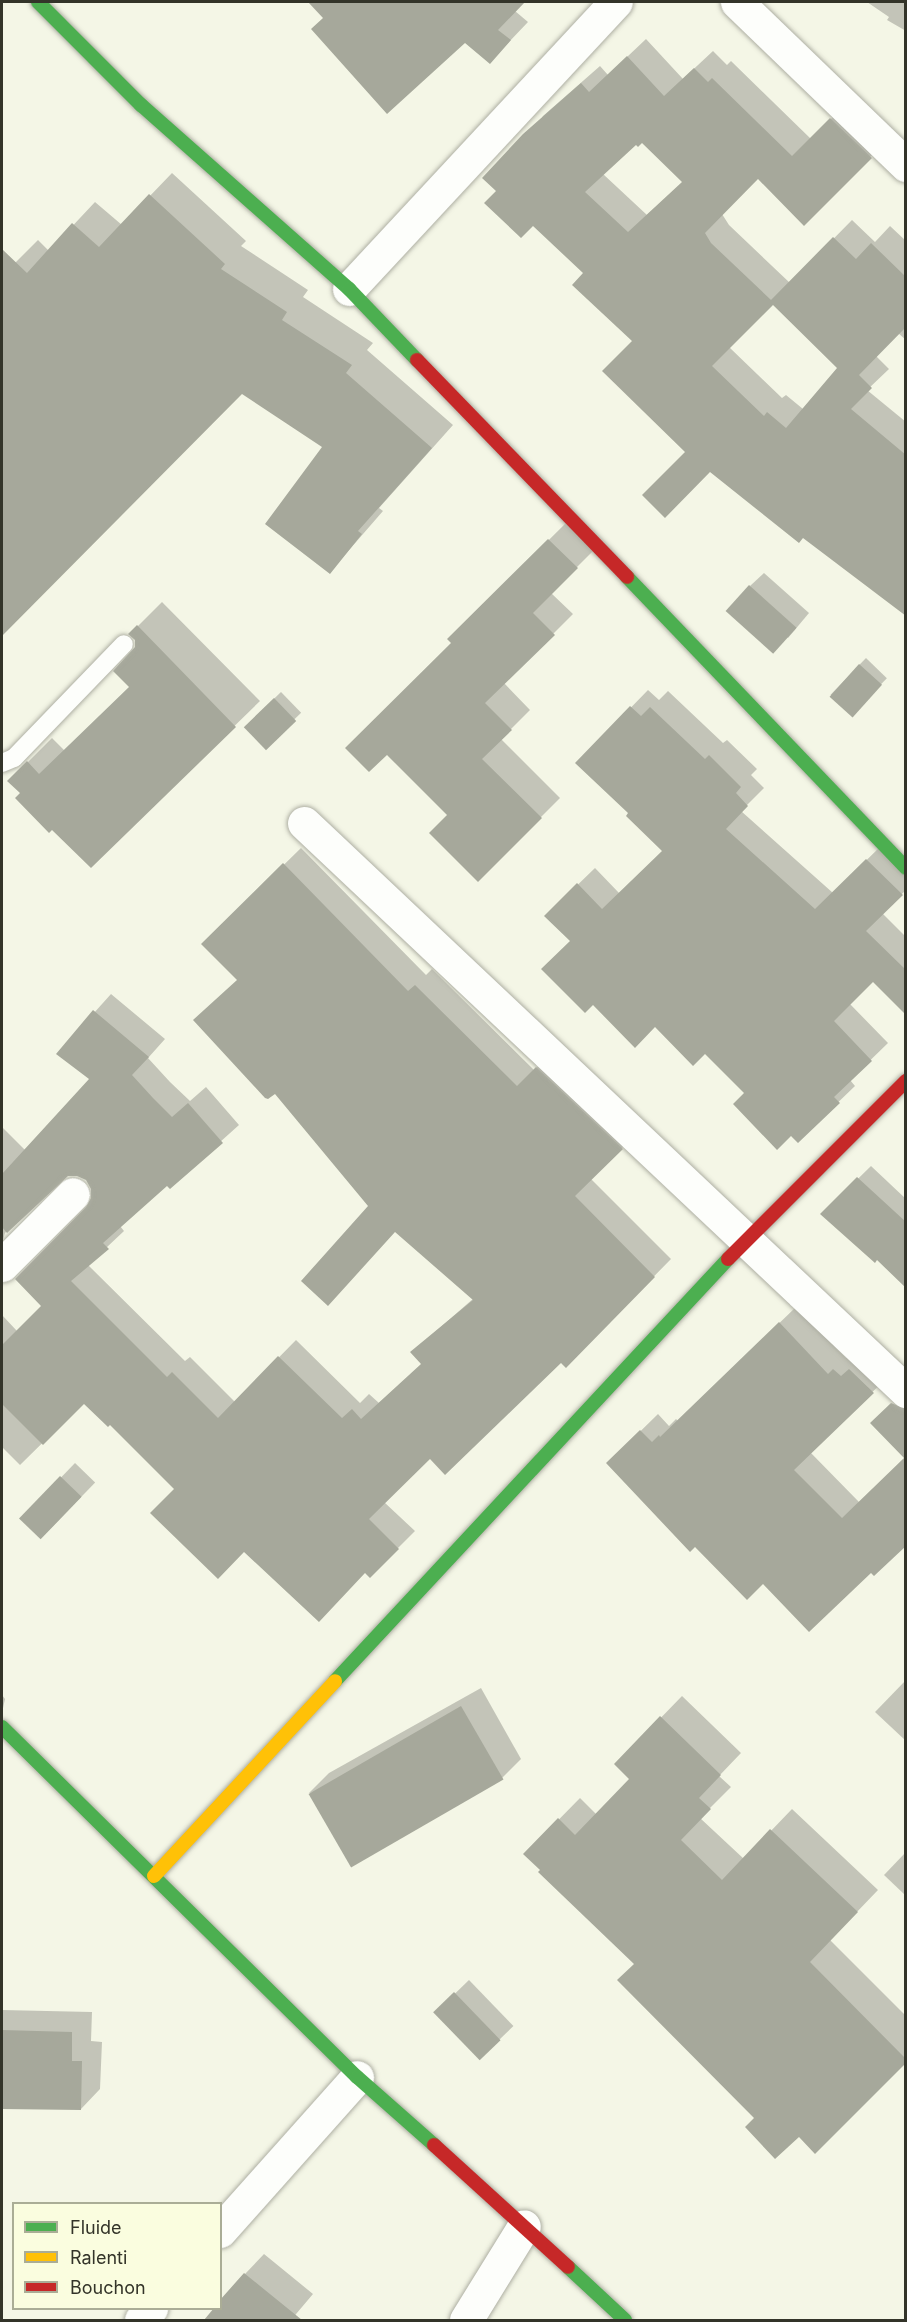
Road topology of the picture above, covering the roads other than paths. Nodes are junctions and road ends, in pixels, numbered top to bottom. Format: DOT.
graph roads {
  1 [pos="38,2"];
  2 [pos="616,2"];
  3 [pos="737,2"];
  4 [pos="906,165"];
  5 [pos="350,289"];
  6 [pos="124,644"];
  7 [pos="2,763"];
  8 [pos="304,823"];
  9 [pos="906,868"];
  10 [pos="906,1080"];
  11 [pos="73,1194"];
  12 [pos="746,1240"];
  13 [pos="2,1265"];
  14 [pos="906,1391"];
  15 [pos="2,1727"];
  16 [pos="154,1876"];
  17 [pos="357,2077"];
  18 [pos="524,2226"];
  19 [pos="222,2229"];
  20 [pos="466,2320"];
  21 [pos="625,2320"];
  1 -- 5 [label="street"];
  2 -- 5 [label="street"];
  3 -- 4 [label="street"];
  5 -- 9 [label="street"];
  6 -- 7 [label="lane"];
  8 -- 12 [label="street"];
  10 -- 12 [label="street"];
  11 -- 13 [label="street"];
  12 -- 14 [label="street"];
  12 -- 16 [label="street"];
  15 -- 16 [label="street"];
  16 -- 17 [label="street"];
  17 -- 18 [label="street"];
  17 -- 19 [label="street"];
  18 -- 20 [label="street"];
  18 -- 21 [label="street"];
}
